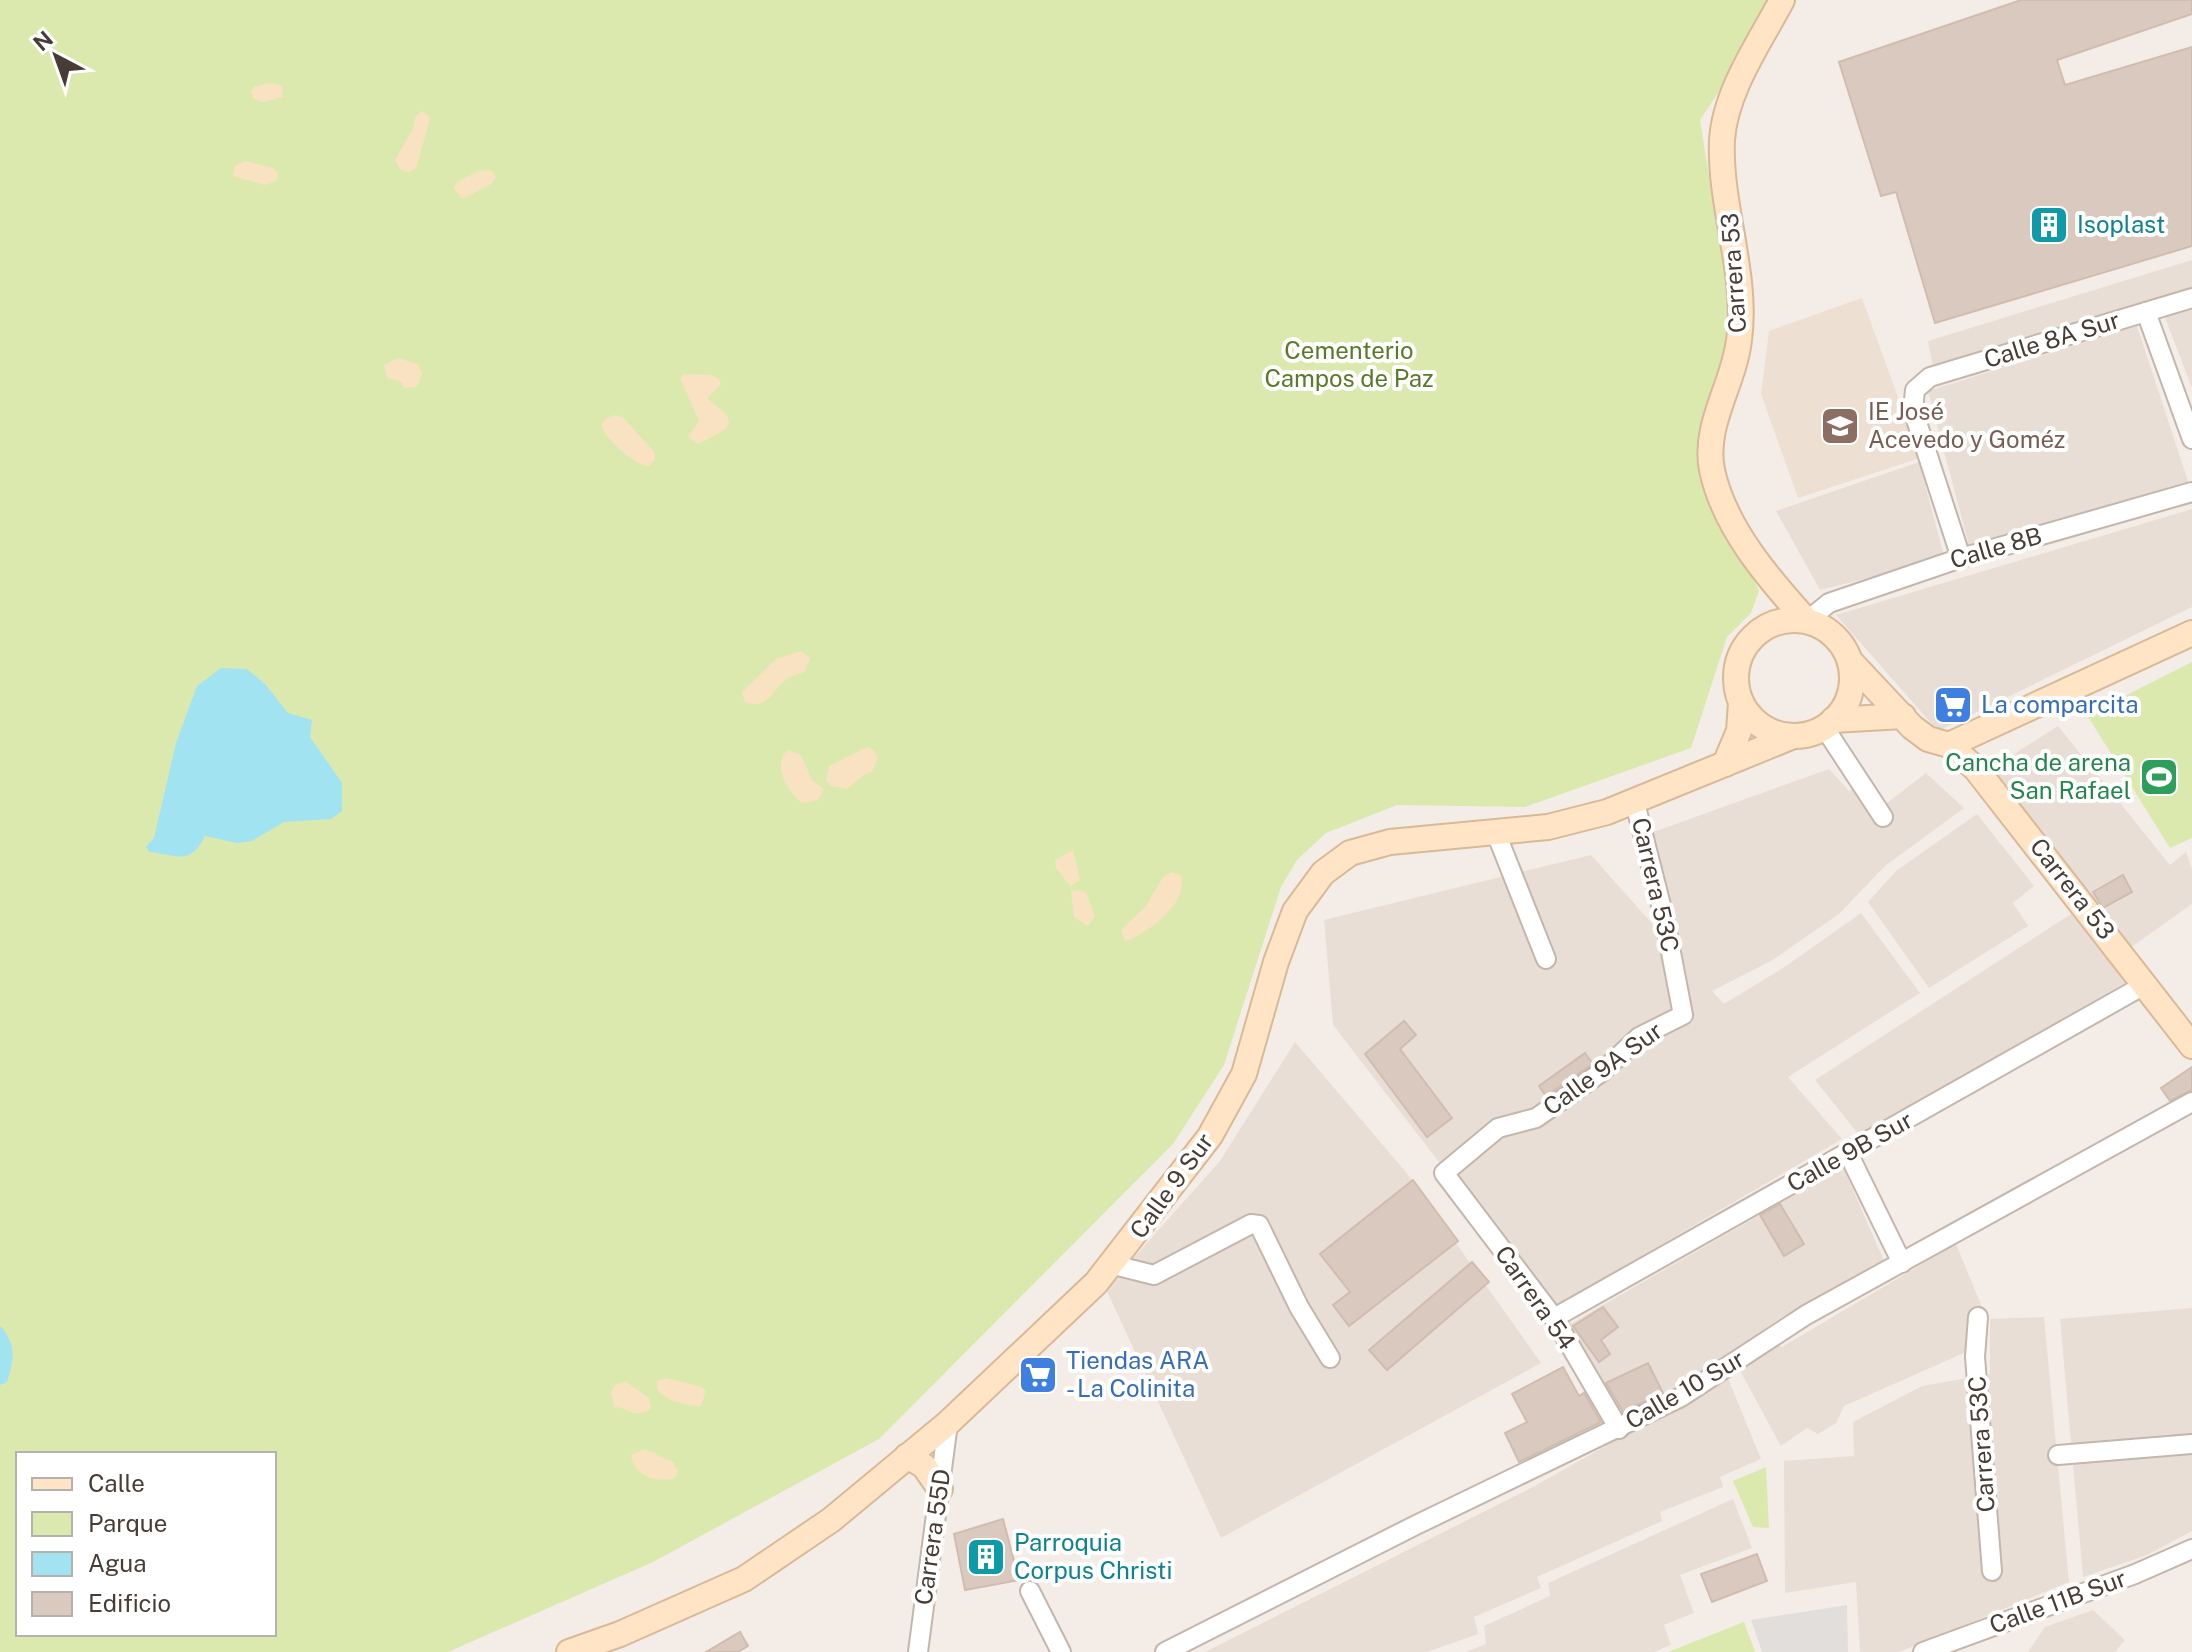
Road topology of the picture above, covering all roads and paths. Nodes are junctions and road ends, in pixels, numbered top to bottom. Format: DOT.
graph roads {
  1 [pos="1782,0"];
  2 [pos="2192,298"];
  3 [pos="2146,312"];
  4 [pos="2192,439"];
  5 [pos="2192,492"];
  6 [pos="1961,558"];
  7 [pos="1776,586"];
  8 [pos="1807,620"];
  9 [pos="1775,622"];
  10 [pos="2192,633"];
  11 [pos="1851,662"];
  12 [pos="1741,702"];
  13 [pos="1903,716"];
  14 [pos="1829,724"];
  15 [pos="1791,737"];
  16 [pos="1949,745"];
  17 [pos="1725,764"];
  18 [pos="1635,803"];
  19 [pos="1883,817"];
  20 [pos="1496,833"];
  21 [pos="1546,959"];
  22 [pos="2146,984"];
  23 [pos="1683,1015"];
  24 [pos="2192,1046"];
  25 [pos="2192,1102"];
  26 [pos="1848,1153"];
  27 [pos="1444,1173"];
  28 [pos="1902,1263"];
  29 [pos="1114,1265"];
  30 [pos="1978,1317"];
  31 [pos="1554,1318"];
  32 [pos="1330,1358"];
  33 [pos="948,1423"];
  34 [pos="1619,1429"];
  35 [pos="2192,1444"];
  36 [pos="2058,1455"];
  37 [pos="907,1456"];
  38 [pos="940,1489"];
  39 [pos="2192,1549"];
  40 [pos="1992,1571"];
  41 [pos="1030,1591"];
  42 [pos="1191,1646"];
  43 [pos="569,1652"];
  44 [pos="918,1652"];
  45 [pos="1061,1652"];
  46 [pos="1165,1652"];
  47 [pos="1923,1652"];
  1 -- 7 [label="main road, Carrera 53"];
  2 -- 3 [label="street, Calle 8A Sur"];
  3 -- 4 [label="street"];
  3 -- 6 [label="street, Calle 8A Sur"];
  5 -- 6 [label="street, Calle 8B"];
  6 -- 8 [label="street, Calle 8B"];
  7 -- 8 [label="main road, Carrera 53"];
  7 -- 9 [label="main road"];
  8 -- 9 [label="main road"];
  8 -- 11 [label="main road"];
  9 -- 12 [label="main road"];
  10 -- 16 [label="main road"];
  11 -- 13 [label="main road, Carrera 53"];
  11 -- 14 [label="main road"];
  12 -- 15 [label="main road"];
  12 -- 17 [label="main road"];
  13 -- 14 [label="main road"];
  13 -- 16 [label="main road, Carrera 53"];
  14 -- 15 [label="main road"];
  14 -- 19 [label="street"];
  15 -- 17 [label="main road, Calle 9 Sur"];
  16 -- 22 [label="main road, Carrera 53"];
  17 -- 18 [label="main road, Calle 9 Sur"];
  18 -- 20 [label="main road, Calle 9 Sur"];
  18 -- 23 [label="street, Carrera 53C"];
  20 -- 21 [label="street"];
  20 -- 29 [label="main road, Calle 9 Sur"];
  22 -- 24 [label="main road, Carrera 53"];
  22 -- 26 [label="street, Calle 9B Sur"];
  23 -- 27 [label="street, Calle 9A Sur"];
  25 -- 28 [label="street, Calle 10 Sur"];
  26 -- 28 [label="street"];
  26 -- 31 [label="street, Calle 9B Sur"];
  27 -- 31 [label="street, Carrera 54"];
  28 -- 34 [label="street, Calle 10 Sur"];
  29 -- 32 [label="street"];
  29 -- 33 [label="main road, Calle 9 Sur"];
  30 -- 40 [label="street, Carrera 53C"];
  31 -- 34 [label="street, Carrera 54"];
  33 -- 37 [label="main road, Calle 9 Sur"];
  33 -- 38 [label="street, Carrera 55D"];
  34 -- 42 [label="street, Calle 10 Sur"];
  35 -- 36 [label="street"];
  37 -- 38 [label="main road"];
  37 -- 43 [label="main road, Calle 9 Sur"];
  38 -- 44 [label="street, Carrera 55D"];
  39 -- 47 [label="street, Calle 11B Sur"];
  41 -- 45 [label="street"];
  42 -- 46 [label="street, Calle 10 Sur"];
}
